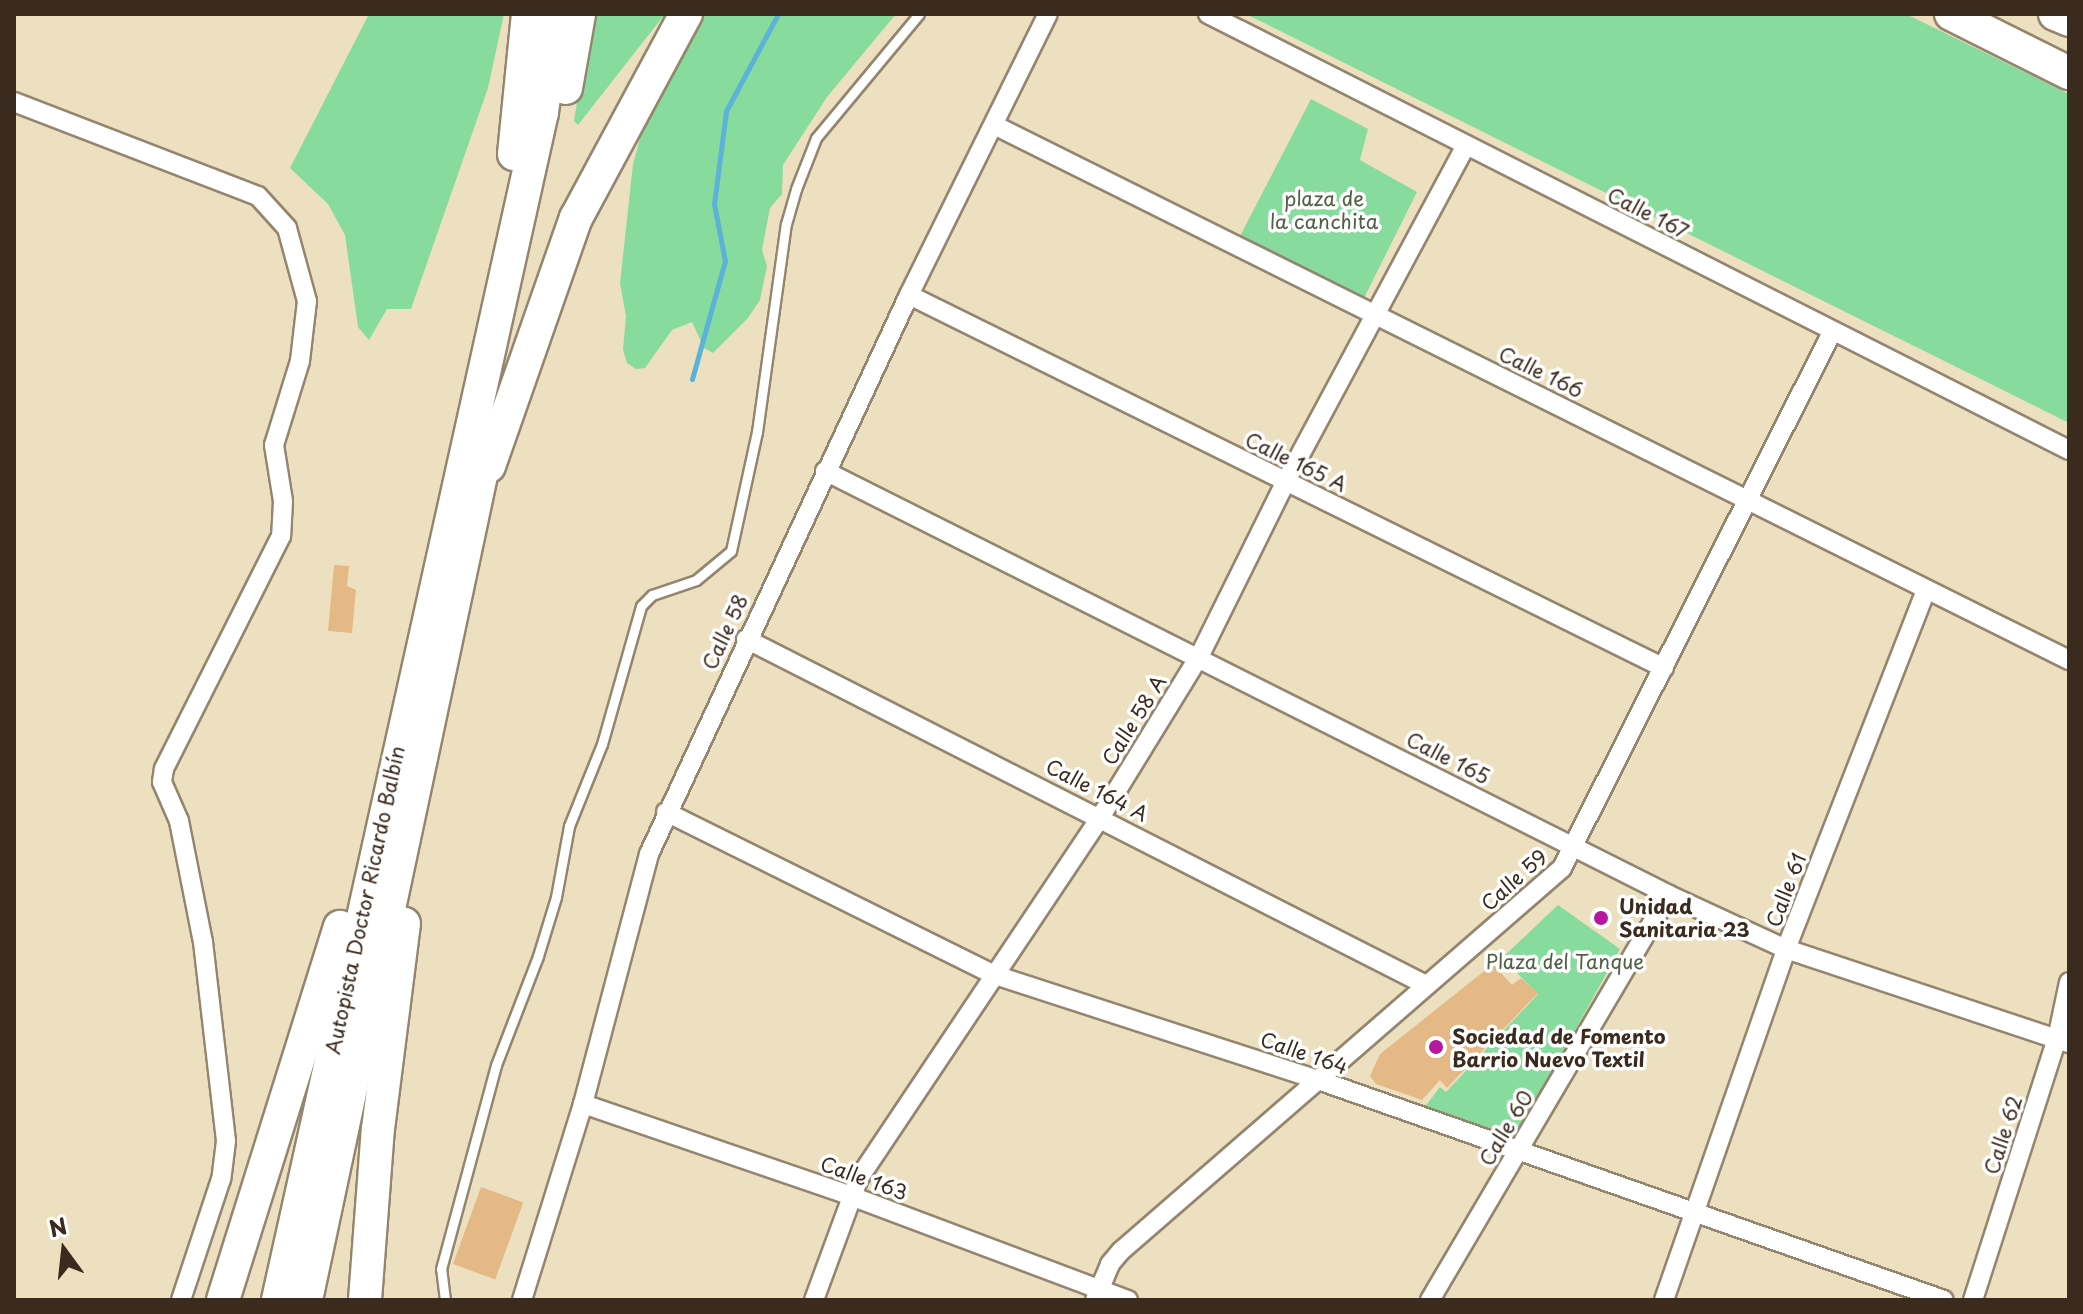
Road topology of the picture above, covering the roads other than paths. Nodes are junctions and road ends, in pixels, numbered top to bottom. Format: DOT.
graph roads {
  1 [pos="528,14"];
  2 [pos="556,14"];
  3 [pos="579,14"];
  4 [pos="686,14"];
  5 [pos="919,14"];
  6 [pos="1048,14"];
  7 [pos="1208,14"];
  8 [pos="1951,14"];
  9 [pos="1985,14"];
  10 [pos="2055,14"];
  11 [pos="2069,20"];
  12 [pos="2069,51"];
  13 [pos="2069,73"];
  14 [pos="14,102"];
  15 [pos="994,125"];
  16 [pos="1466,145"];
  17 [pos="909,295"];
  18 [pos="1375,315"];
  19 [pos="1832,332"];
  20 [pos="2069,450"];
  21 [pos="825,471"];
  22 [pos="1286,481"];
  23 [pos="1749,499"];
  24 [pos="465,502"];
  25 [pos="1926,590"];
  26 [pos="425,624"];
  27 [pos="746,639"];
  28 [pos="446,652"];
  29 [pos="1199,657"];
  30 [pos="2069,660"];
  31 [pos="1664,668"];
  32 [pos="666,812"];
  33 [pos="1101,816"];
  34 [pos="1575,846"];
  35 [pos="1669,895"];
  36 [pos="1786,949"];
  37 [pos="995,975"];
  38 [pos="2069,982"];
  39 [pos="1426,985"];
  40 [pos="2063,1041"];
  41 [pos="1321,1081"];
  42 [pos="583,1104"];
  43 [pos="1518,1152"];
  44 [pos="851,1196"];
  45 [pos="1695,1210"];
  46 [pos="1097,1294"];
  47 [pos="181,1300"];
  48 [pos="223,1300"];
  49 [pos="278,1300"];
  50 [pos="306,1300"];
  51 [pos="365,1300"];
  52 [pos="445,1300"];
  53 [pos="522,1300"];
  54 [pos="814,1300"];
  55 [pos="1128,1300"];
  56 [pos="1430,1300"];
  57 [pos="1664,1300"];
  58 [pos="1944,1300"];
  59 [pos="1973,1300"];
  1 -- 24 [label="highway"];
  2 -- 24 [label="highway"];
  3 -- 24 [label="highway"];
  4 -- 24 [label="highway"];
  5 -- 52 [label="lane"];
  6 -- 15 [label="street, Calle 58"];
  7 -- 16 [label="street, Calle 167"];
  8 -- 13 [label="highway"];
  9 -- 12 [label="highway"];
  10 -- 11 [label="highway"];
  14 -- 47 [label="street"];
  15 -- 17 [label="street, Calle 58"];
  15 -- 18 [label="street, Calle 166"];
  16 -- 18 [label="street, Calle 58 A"];
  16 -- 19 [label="street, Calle 167"];
  17 -- 21 [label="street, Calle 58"];
  17 -- 22 [label="street, Calle 165 A"];
  18 -- 22 [label="street, Calle 58 A"];
  18 -- 23 [label="street, Calle 166"];
  19 -- 20 [label="street, Calle 167"];
  19 -- 23 [label="street, Calle 59"];
  21 -- 27 [label="street, Calle 58"];
  21 -- 29 [label="street, Calle 165"];
  22 -- 29 [label="street, Calle 58 A"];
  22 -- 31 [label="street, Calle 165 A"];
  23 -- 25 [label="street, Calle 166"];
  23 -- 31 [label="street, Calle 59"];
  24 -- 26 [label="highway, Autopista Doctor Ricardo Balbín"];
  24 -- 28 [label="highway, Autopista Doctor Ricardo Balbín"];
  25 -- 30 [label="street, Calle 166"];
  25 -- 36 [label="street, Calle 61"];
  26 -- 48 [label="highway"];
  26 -- 49 [label="highway, Autopista Doctor Ricardo Balbín"];
  27 -- 32 [label="street, Calle 58"];
  27 -- 33 [label="street, Calle 164 A"];
  28 -- 50 [label="highway, Autopista Doctor Ricardo Balbín"];
  28 -- 51 [label="highway"];
  29 -- 33 [label="street, Calle 58 A"];
  29 -- 34 [label="street, Calle 165"];
  31 -- 34 [label="street, Calle 59"];
  32 -- 37 [label="street, Calle 164"];
  32 -- 42 [label="street, Calle 58"];
  33 -- 37 [label="street, Calle 58 A"];
  33 -- 39 [label="street, Calle 164 A"];
  34 -- 35 [label="street, Calle 165"];
  34 -- 39 [label="street, Calle 59"];
  35 -- 36 [label="street, Calle 165"];
  35 -- 43 [label="street, Calle 60"];
  36 -- 40 [label="street, Calle 165"];
  36 -- 45 [label="street, Calle 61"];
  37 -- 41 [label="street, Calle 164"];
  37 -- 44 [label="street, Calle 58 A"];
  38 -- 40 [label="street, Calle 62"];
  39 -- 41 [label="street, Calle 59"];
  40 -- 59 [label="street, Calle 62"];
  41 -- 43 [label="street, Calle 164"];
  41 -- 46 [label="street, Calle 59"];
  42 -- 44 [label="street, Calle 163"];
  42 -- 53 [label="street, Calle 58"];
  43 -- 45 [label="street, Calle 164"];
  43 -- 56 [label="street, Calle 60"];
  44 -- 46 [label="street, Calle 163"];
  44 -- 54 [label="street, Calle 58 A"];
  45 -- 57 [label="street, Calle 61"];
  45 -- 58 [label="street, Calle 164"];
  46 -- 55 [label="street, Calle 163"];
}
